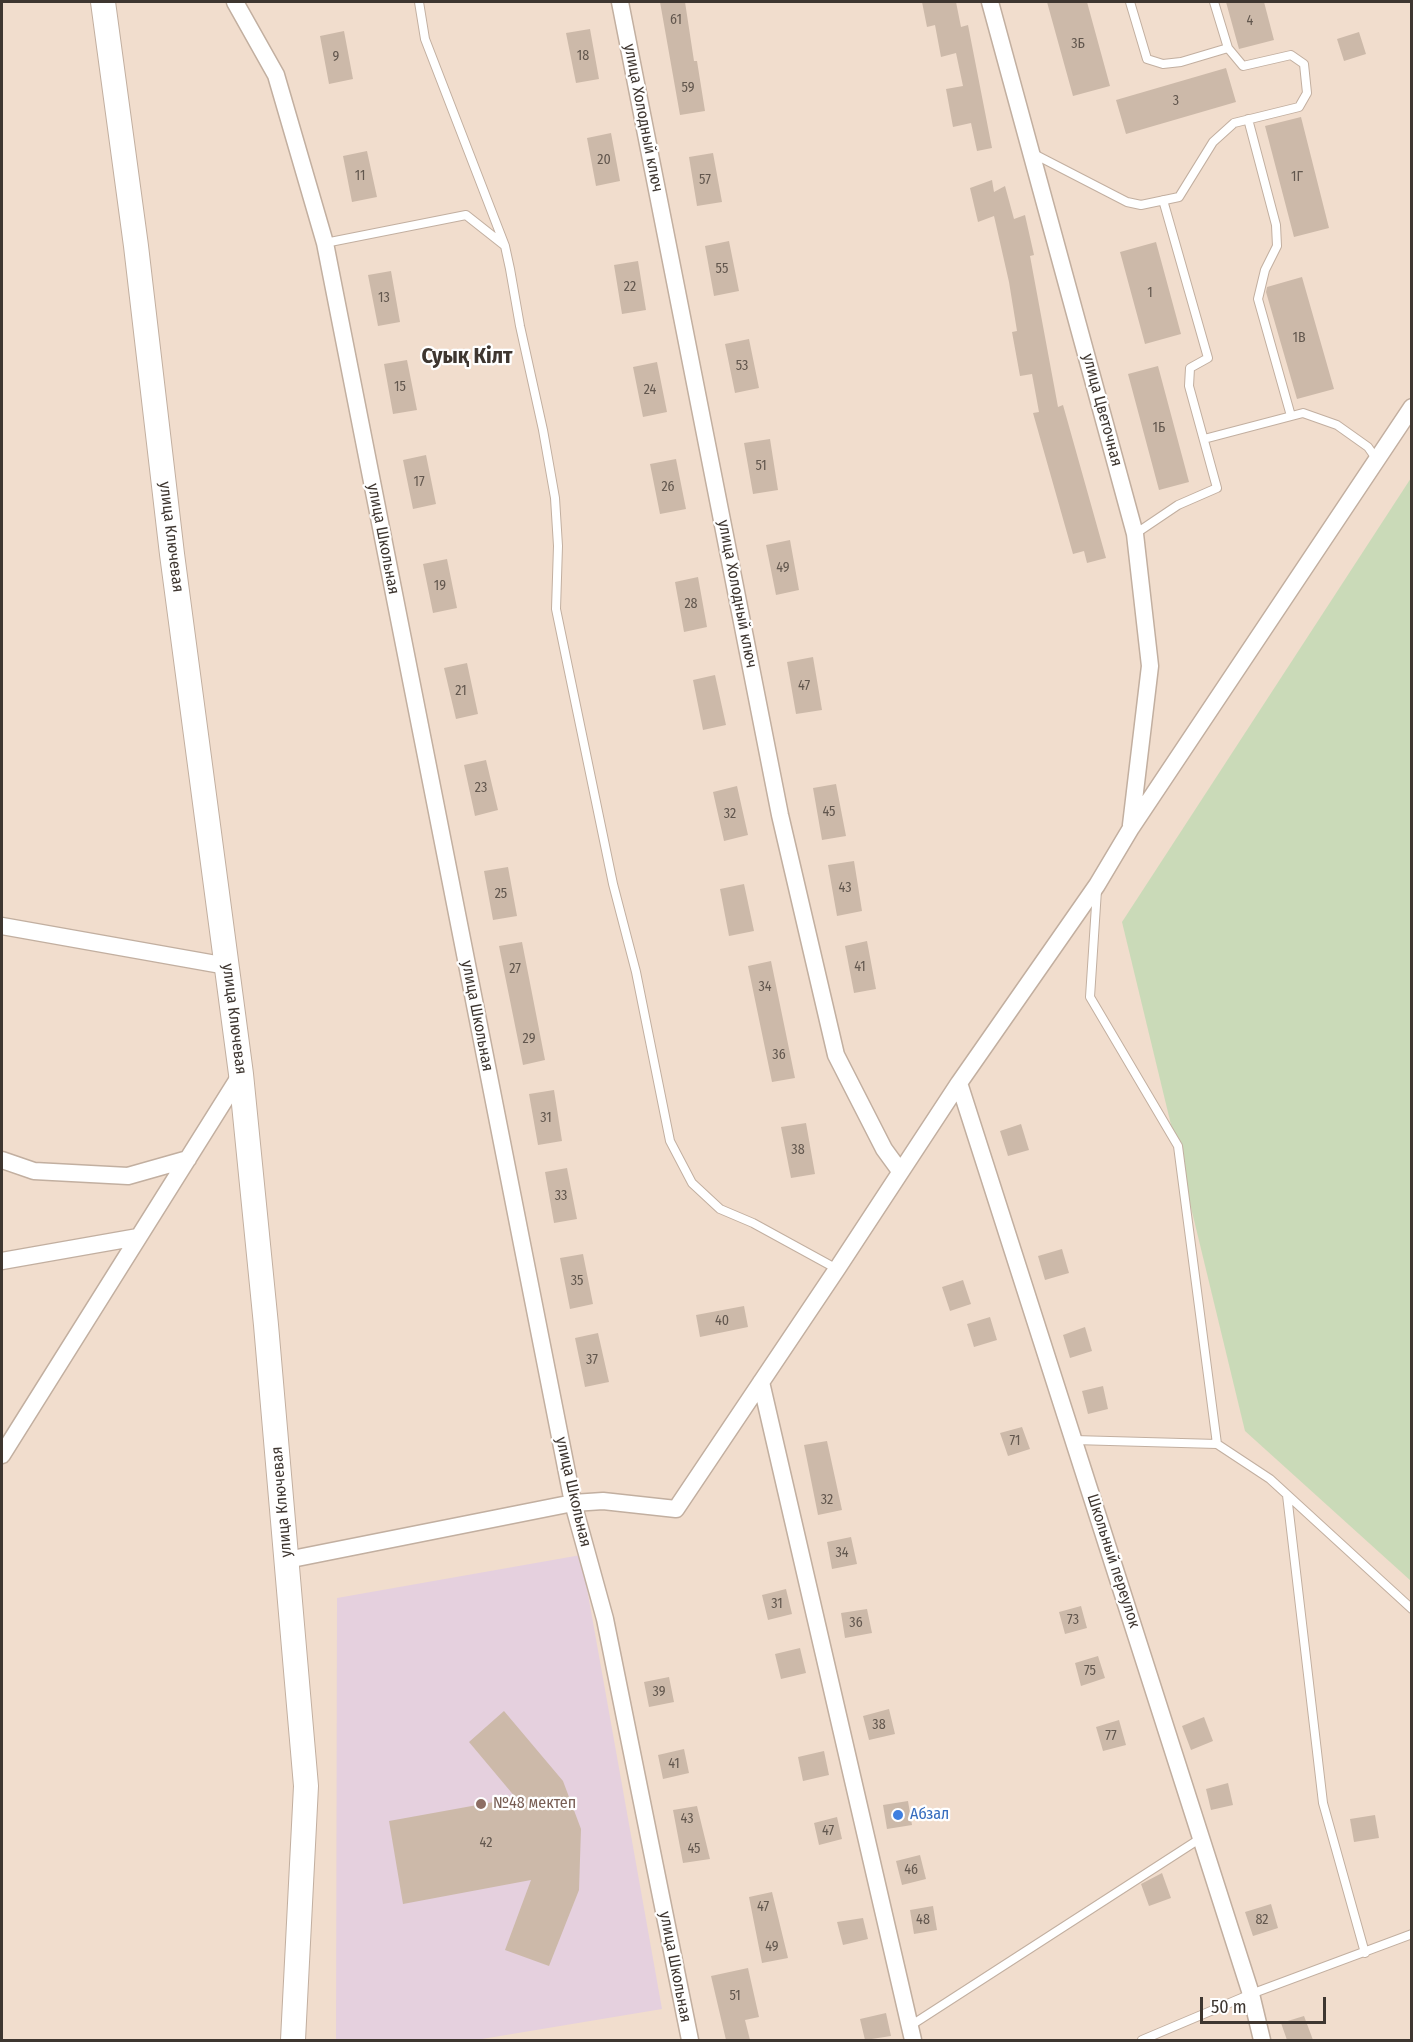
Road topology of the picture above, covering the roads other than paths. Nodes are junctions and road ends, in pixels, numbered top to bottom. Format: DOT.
graph roads {
  1 [pos="103,2"];
  2 [pos="235,2"];
  3 [pos="419,2"];
  4 [pos="620,2"];
  5 [pos="990,2"];
  6 [pos="1130,2"];
  7 [pos="1214,2"];
  8 [pos="1228,48"];
  9 [pos="1248,119"];
  10 [pos="1031,153"];
  11 [pos="1163,200"];
  12 [pos="325,243"];
  13 [pos="505,246"];
  14 [pos="1412,407"];
  15 [pos="1291,416"];
  16 [pos="1203,439"];
  17 [pos="1377,460"];
  18 [pos="1135,534"];
  19 [pos="1131,828"];
  20 [pos="1097,885"];
  21 [pos="2,926"];
  22 [pos="227,966"];
  23 [pos="241,1074"];
  24 [pos="959,1083"];
  25 [pos="188,1159"];
  26 [pos="2,1160"];
  27 [pos="900,1171"];
  28 [pos="138,1237"];
  29 [pos="2,1261"];
  30 [pos="837,1269"];
  31 [pos="761,1382"];
  32 [pos="1074,1440"];
  33 [pos="1217,1444"];
  34 [pos="2,1455"];
  35 [pos="1287,1495"];
  36 [pos="573,1503"];
  37 [pos="287,1560"];
  38 [pos="1412,1609"];
  39 [pos="1201,1838"];
  40 [pos="1412,1934"];
  41 [pos="1365,1953"];
  42 [pos="1251,1994"];
  43 [pos="911,2033"];
  44 [pos="292,2040"];
  45 [pos="690,2040"];
  46 [pos="1142,2040"];
  47 [pos="1262,2040"];
  1 -- 22 [label="street, улица Ключевая"];
  2 -- 12 [label="street, улица Школьная"];
  3 -- 13 [label="lane"];
  4 -- 27 [label="street, улица Холодный ключ"];
  5 -- 10 [label="street, улица Цветочная"];
  6 -- 8 [label="lane"];
  7 -- 8 [label="lane"];
  8 -- 9 [label="lane"];
  9 -- 11 [label="lane"];
  9 -- 15 [label="lane"];
  10 -- 11 [label="lane"];
  10 -- 18 [label="street, улица Цветочная"];
  11 -- 16 [label="lane"];
  12 -- 13 [label="lane"];
  12 -- 36 [label="street, улица Школьная"];
  13 -- 30 [label="lane"];
  14 -- 17 [label="street"];
  15 -- 16 [label="lane"];
  15 -- 17 [label="lane"];
  16 -- 18 [label="lane"];
  17 -- 19 [label="street"];
  18 -- 19 [label="street, улица Цветочная"];
  19 -- 20 [label="street"];
  20 -- 24 [label="street"];
  20 -- 33 [label="lane"];
  21 -- 22 [label="street"];
  22 -- 23 [label="street, улица Ключевая"];
  23 -- 25 [label="street"];
  23 -- 37 [label="street, улица Ключевая"];
  24 -- 27 [label="street"];
  24 -- 32 [label="street, Школьный переулок"];
  25 -- 26 [label="street"];
  25 -- 28 [label="street"];
  27 -- 30 [label="street"];
  28 -- 29 [label="street"];
  28 -- 34 [label="street"];
  30 -- 31 [label="street"];
  31 -- 36 [label="street"];
  31 -- 43 [label="street"];
  32 -- 33 [label="lane"];
  32 -- 39 [label="street, Школьный переулок"];
  33 -- 35 [label="lane"];
  35 -- 38 [label="lane"];
  35 -- 41 [label="lane"];
  36 -- 37 [label="street"];
  36 -- 45 [label="street, улица Школьная"];
  37 -- 44 [label="street, улица Ключевая"];
  39 -- 42 [label="street, Школьный переулок"];
  39 -- 43 [label="lane"];
  40 -- 41 [label="lane"];
  41 -- 42 [label="lane"];
  42 -- 46 [label="lane"];
  42 -- 47 [label="street, Школьный переулок"];
}
